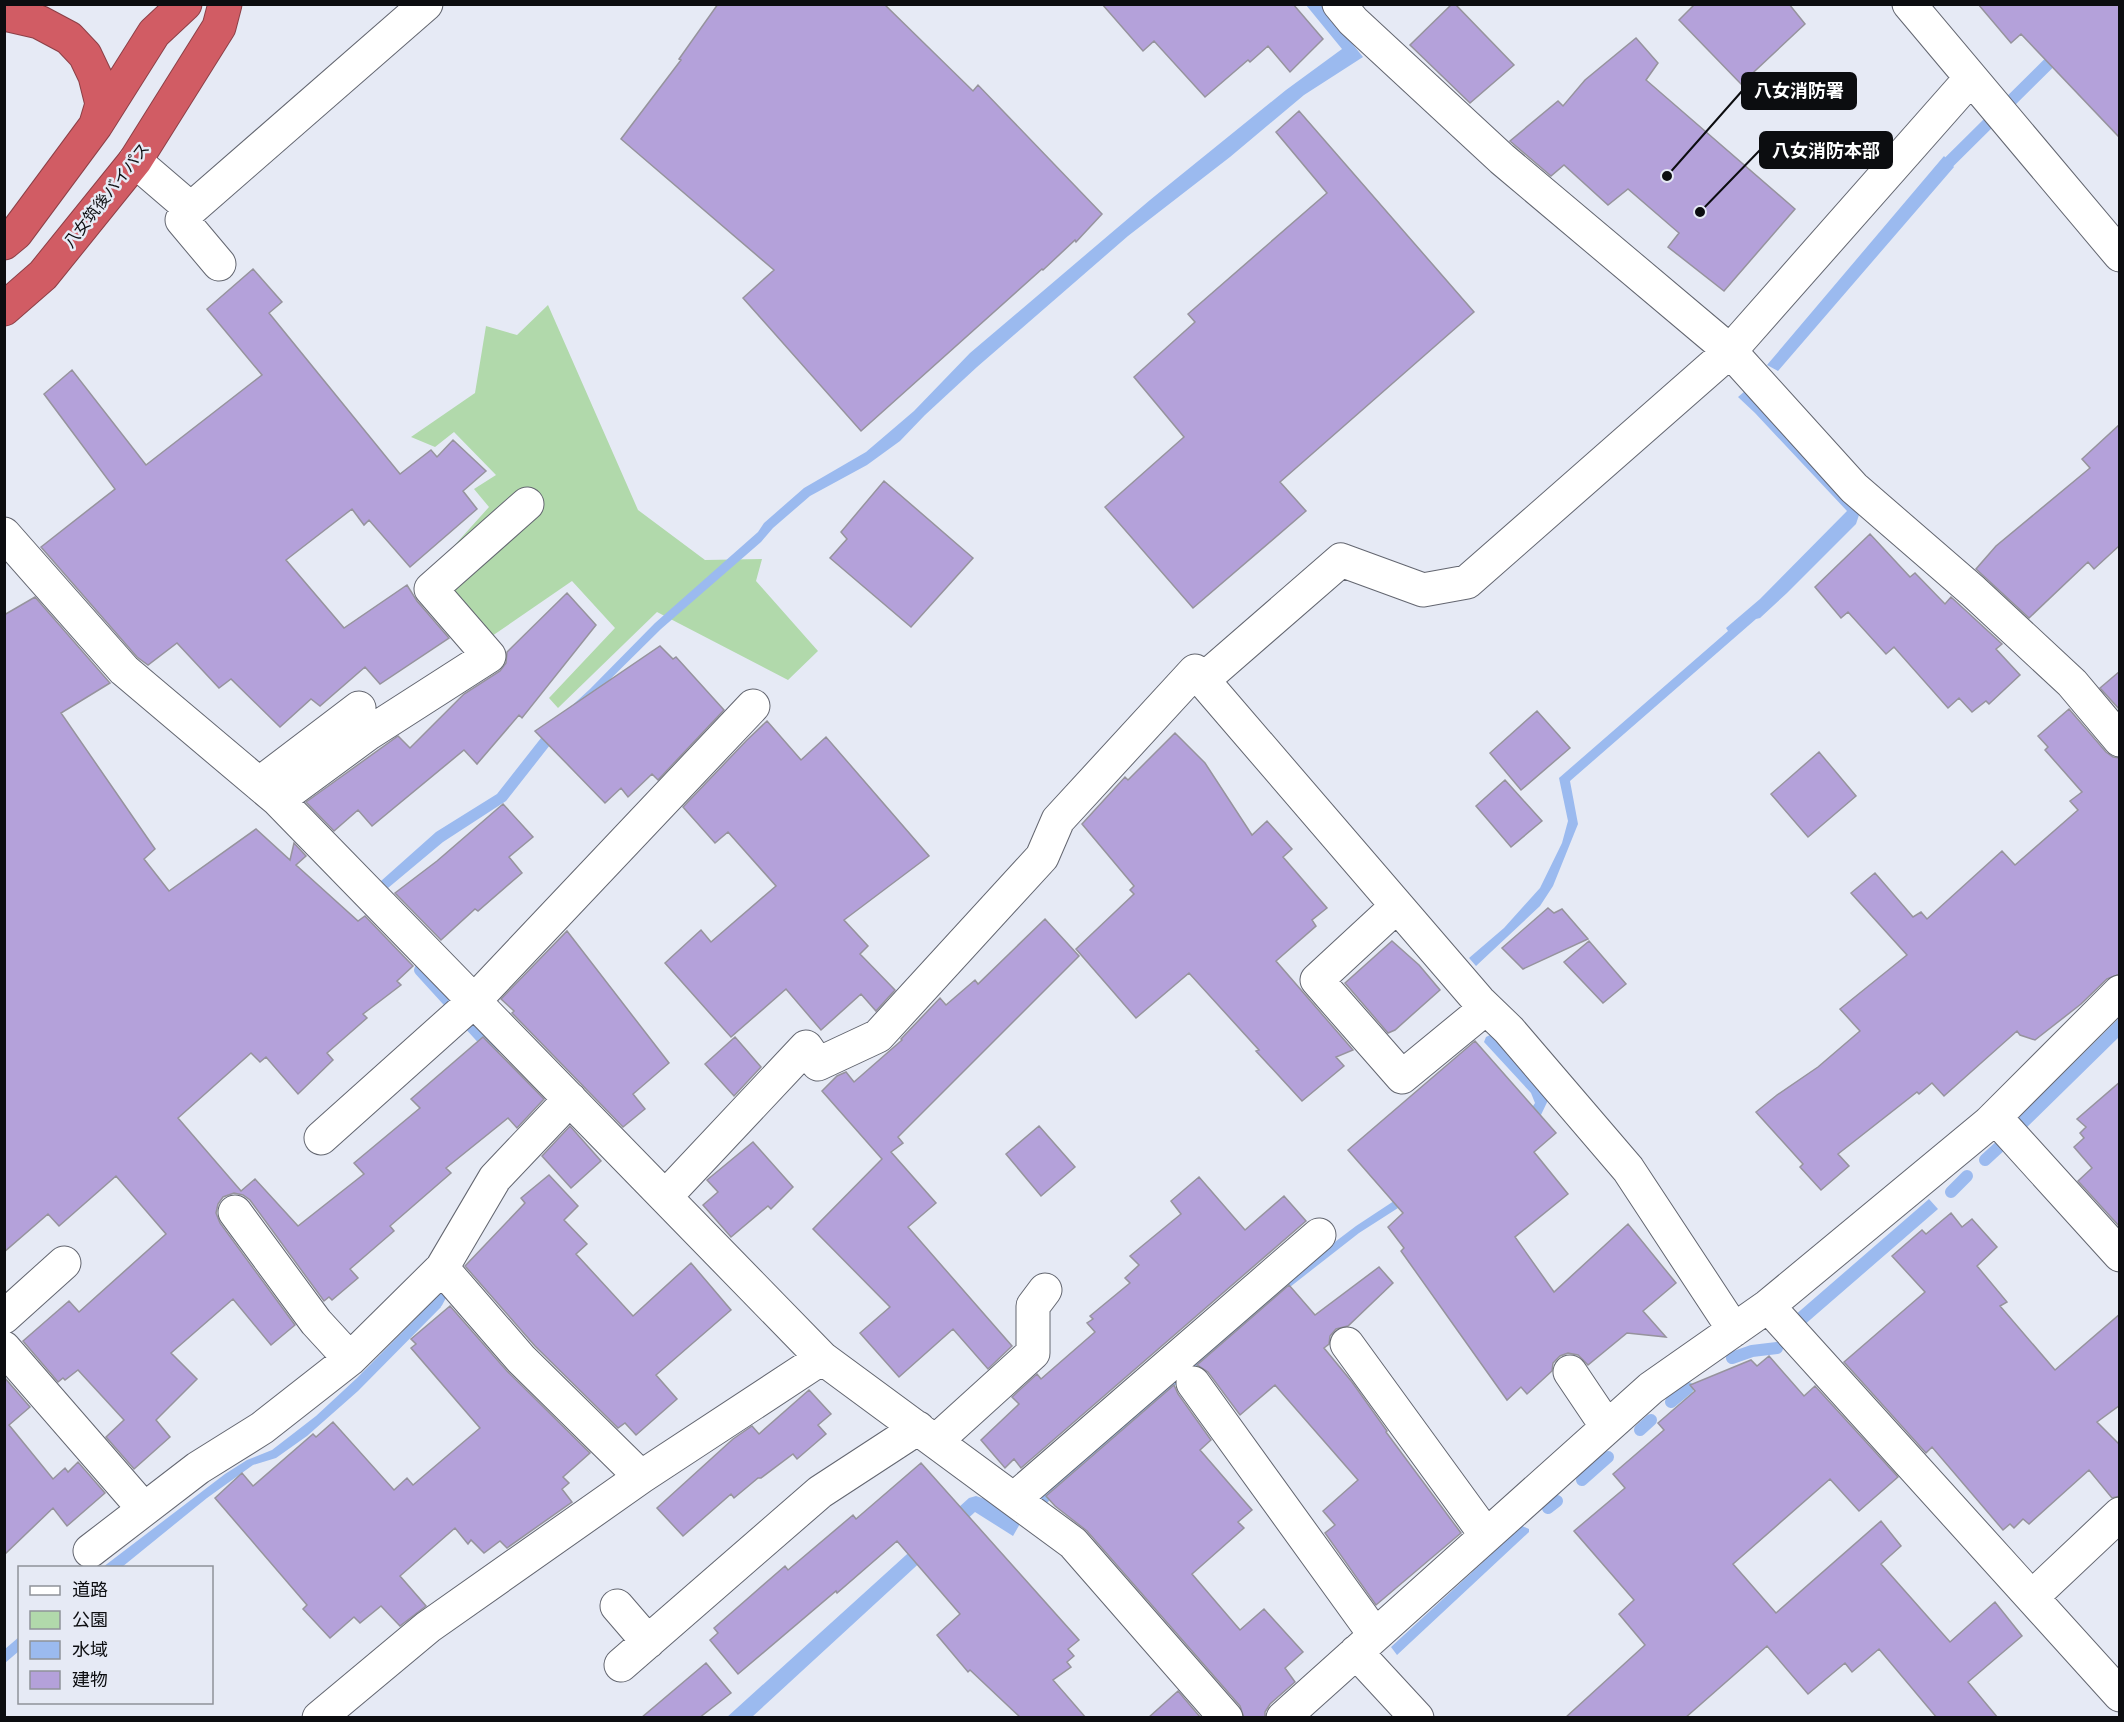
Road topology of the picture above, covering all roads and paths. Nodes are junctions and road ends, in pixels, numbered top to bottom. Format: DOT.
graph roads {
  1 [pos="185,4"];
  2 [pos="225,4"];
  3 [pos="426,4"];
  4 [pos="1339,4"];
  5 [pos="1909,4"];
  6 [pos="4,14"];
  7 [pos="1971,78"];
  8 [pos="96,125"];
  9 [pos="135,161"];
  10 [pos="191,210"];
  11 [pos="4,243"];
  12 [pos="2120,255"];
  13 [pos="219,264"];
  14 [pos="4,309"];
  15 [pos="1730,351"];
  16 [pos="527,504"];
  17 [pos="4,534"];
  18 [pos="1203,680"];
  19 [pos="753,706"];
  20 [pos="359,708"];
  21 [pos="2120,740"];
  22 [pos="268,792"];
  23 [pos="1397,906"];
  24 [pos="2120,992"];
  25 [pos="474,1001"];
  26 [pos="1486,1008"];
  27 [pos="570,1099"];
  28 [pos="1995,1117"];
  29 [pos="321,1138"];
  30 [pos="665,1197"];
  31 [pos="235,1212"];
  32 [pos="1319,1234"];
  33 [pos="2120,1255"];
  34 [pos="64,1263"];
  35 [pos="442,1268"];
  36 [pos="1045,1290"];
  37 [pos="1768,1306"];
  38 [pos="4,1317"];
  39 [pos="1734,1330"];
  40 [pos="1347,1344"];
  41 [pos="4,1348"];
  42 [pos="822,1358"];
  43 [pos="350,1359"];
  44 [pos="1570,1372"];
  45 [pos="1193,1383"];
  46 [pos="1607,1427"];
  47 [pos="927,1435"];
  48 [pos="641,1477"];
  49 [pos="1014,1499"];
  50 [pos="144,1509"];
  51 [pos="2120,1514"];
  52 [pos="1486,1535"];
  53 [pos="90,1551"];
  54 [pos="2032,1597"];
  55 [pos="617,1606"];
  56 [pos="648,1642"];
  57 [pos="1366,1643"];
  58 [pos="621,1665"];
  59 [pos="2120,1695"];
  60 [pos="319,1718"];
  61 [pos="1226,1718"];
  62 [pos="1283,1718"];
  63 [pos="1417,1718"];
  1 -- 8 [label="highway"];
  2 -- 9 [label="highway, 八女筑後バイパス"];
  3 -- 10 [label="street"];
  4 -- 15 [label="street"];
  5 -- 7 [label="street"];
  6 -- 8 [label="highway"];
  7 -- 12 [label="street"];
  7 -- 15 [label="street"];
  8 -- 11 [label="highway"];
  9 -- 10 [label="street"];
  9 -- 14 [label="highway, 八女筑後バイパス"];
  10 -- 13 [label="street"];
  15 -- 18 [label="street"];
  15 -- 21 [label="street"];
  16 -- 22 [label="street"];
  17 -- 22 [label="street"];
  18 -- 23 [label="street"];
  18 -- 30 [label="street"];
  19 -- 25 [label="street"];
  20 -- 22 [label="street"];
  22 -- 25 [label="street"];
  23 -- 26 [label="street"];
  23 -- 26 [label="street"];
  24 -- 28 [label="street"];
  25 -- 27 [label="street"];
  25 -- 29 [label="street"];
  26 -- 39 [label="street"];
  27 -- 30 [label="street"];
  27 -- 35 [label="street"];
  28 -- 33 [label="street"];
  28 -- 37 [label="street"];
  30 -- 42 [label="street"];
  31 -- 43 [label="street"];
  32 -- 49 [label="street"];
  34 -- 38 [label="street"];
  35 -- 43 [label="street"];
  35 -- 48 [label="street"];
  36 -- 47 [label="street"];
  37 -- 39 [label="street"];
  37 -- 54 [label="street"];
  39 -- 46 [label="street"];
  40 -- 52 [label="street"];
  41 -- 50 [label="street"];
  42 -- 47 [label="street"];
  42 -- 48 [label="street"];
  43 -- 50 [label="street"];
  44 -- 46 [label="street"];
  45 -- 57 [label="street"];
  46 -- 52 [label="street"];
  47 -- 49 [label="street"];
  47 -- 56 [label="street"];
  48 -- 60 [label="street"];
  49 -- 61 [label="street"];
  50 -- 53 [label="street"];
  51 -- 54 [label="street"];
  52 -- 57 [label="street"];
  54 -- 59 [label="street"];
  55 -- 56 [label="street"];
  56 -- 58 [label="street"];
  57 -- 62 [label="street"];
  57 -- 63 [label="street"];
}
